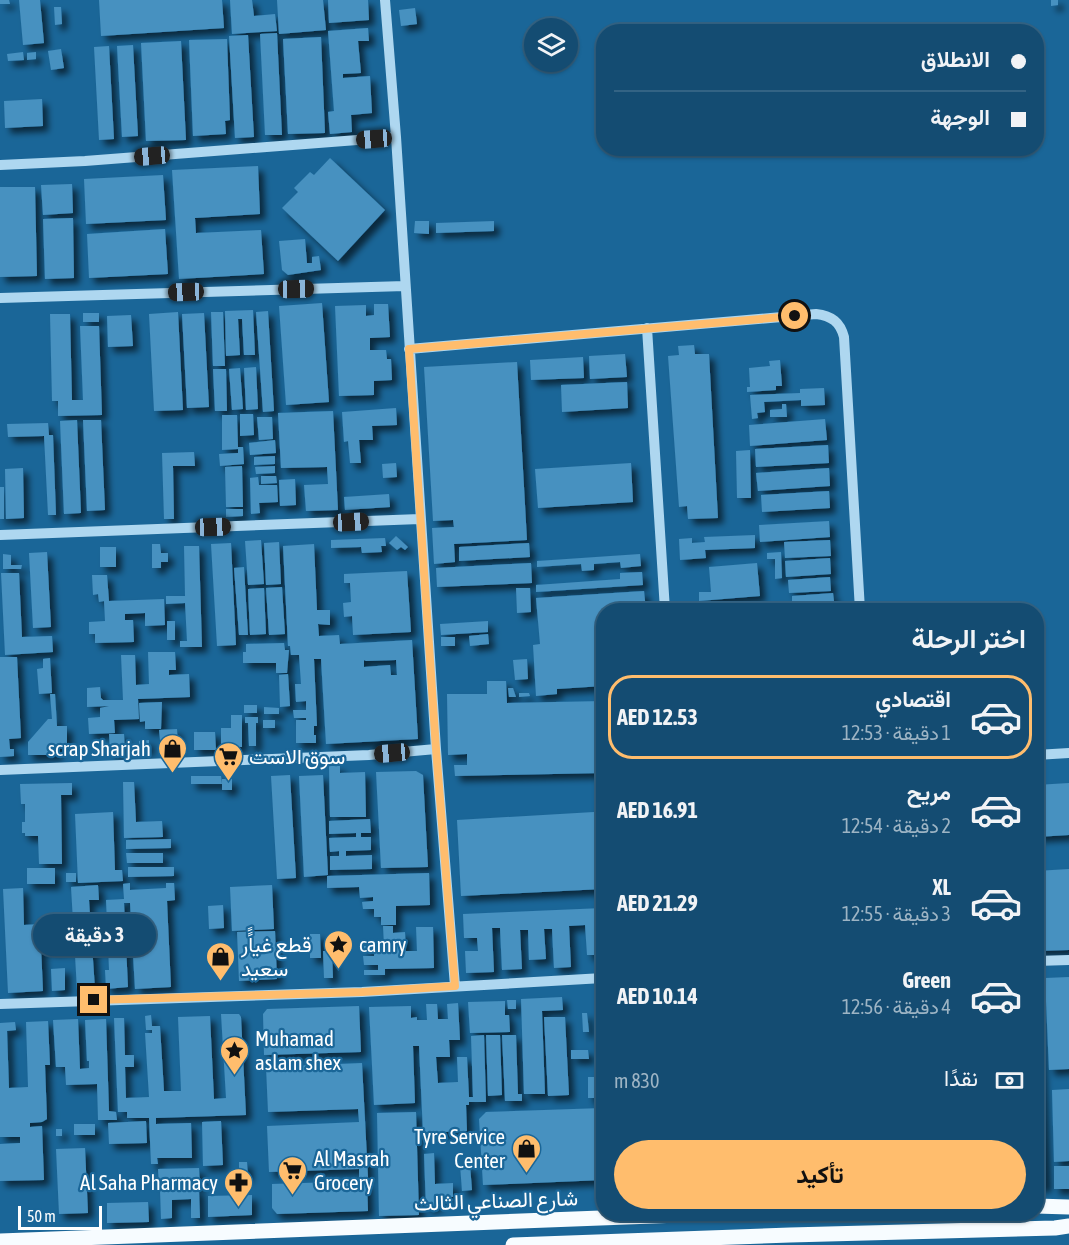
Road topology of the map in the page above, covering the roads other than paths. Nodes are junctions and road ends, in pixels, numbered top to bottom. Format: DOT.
graph roads {
  1 [pos="385,0"];
  2 [pos="396,137"];
  3 [pos="0,165"];
  4 [pos="405,286"];
  5 [pos="0,298"];
  6 [pos="647,328"];
  7 [pos="409,349"];
  8 [pos="420,519"];
  9 [pos="0,535"];
  10 [pos="665,603"];
  11 [pos="860,603"];
  12 [pos="436,749"];
  13 [pos="1069,753"];
  14 [pos="1044,755"];
  15 [pos="0,770"];
  16 [pos="1069,960"];
  17 [pos="1044,961"];
  18 [pos="596,978"];
  19 [pos="455,986"];
  20 [pos="0,1004"];
  21 [pos="1064,1205"];
  22 [pos="1044,1206"];
  23 [pos="596,1219"];
  24 [pos="1064,1229"];
  25 [pos="220,1239"];
  26 [pos="0,1241"];
  27 [pos="513,1245"];
  1 -- 2 [label="street"];
  2 -- 3 [label="street"];
  2 -- 4 [label="street"];
  4 -- 5 [label="street"];
  4 -- 7 [label="street"];
  6 -- 7 [label="street"];
  6 -- 10 [label="street"];
  6 -- 11 [label="street"];
  7 -- 8 [label="street"];
  8 -- 9 [label="street"];
  8 -- 12 [label="street"];
  12 -- 15 [label="street"];
  12 -- 19 [label="street"];
  13 -- 14 [label="street"];
  16 -- 17 [label="street"];
  18 -- 19 [label="street"];
  19 -- 20 [label="street"];
  21 -- 22 [label="main road"];
  23 -- 25 [label="main road, شارع الصناعي الثالث"];
  24 -- 27 [label="main road"];
  25 -- 26 [label="main road, شارع الصناعي الثالث"];
}
